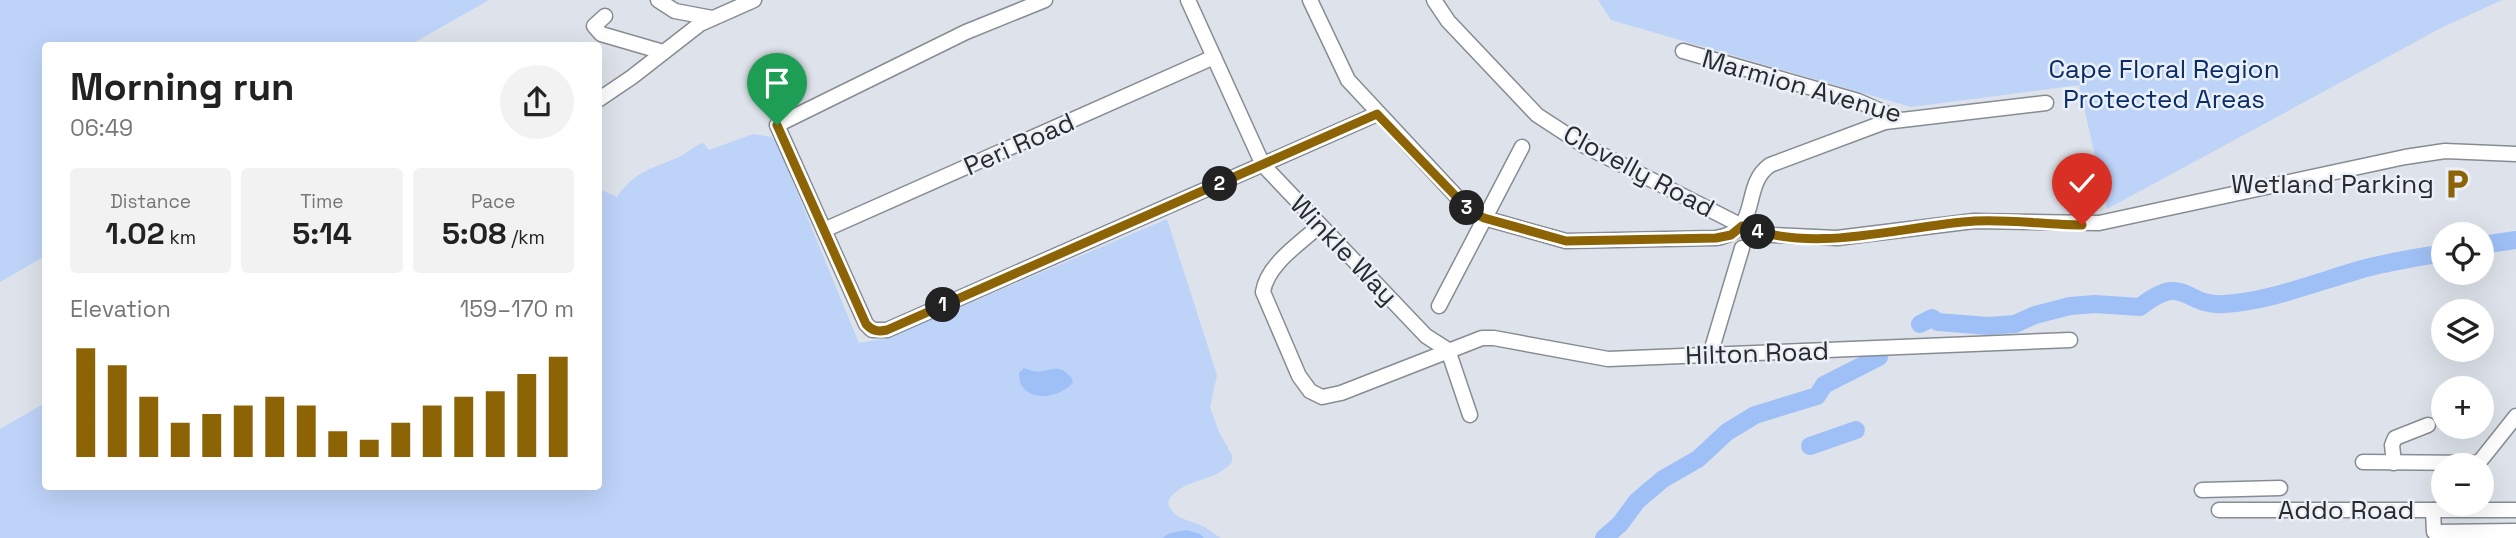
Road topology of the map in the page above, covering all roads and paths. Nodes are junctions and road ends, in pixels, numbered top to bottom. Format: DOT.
graph roads {
  1 [pos="659,0"];
  2 [pos="754,0"];
  3 [pos="1045,0"];
  4 [pos="1188,0"];
  5 [pos="1310,0"];
  6 [pos="1434,0"];
  7 [pos="605,16"];
  8 [pos="712,18"];
  9 [pos="1683,51"];
  10 [pos="663,52"];
  11 [pos="1214,57"];
  12 [pos="602,97"];
  13 [pos="2046,103"];
  14 [pos="1377,114"];
  15 [pos="1899,119"];
  16 [pos="1522,147"];
  17 [pos="2516,154"];
  18 [pos="1263,165"];
  19 [pos="1484,218"];
  20 [pos="1320,225"];
  21 [pos="1742,226"];
  22 [pos="824,230"];
  23 [pos="1742,248"];
  24 [pos="1439,306"];
  25 [pos="2070,340"];
  26 [pos="1448,349"];
  27 [pos="1710,355"];
  28 [pos="1470,415"];
  29 [pos="2516,416"];
  30 [pos="2428,425"];
  31 [pos="2487,453"];
  32 [pos="2363,462"];
  33 [pos="2394,463"];
  34 [pos="2431,464"];
  35 [pos="2280,488"];
  36 [pos="2203,490"];
  37 [pos="2237,490"];
  38 [pos="2218,510"];
  39 [pos="2236,510"];
  40 [pos="2431,510"];
  41 [pos="2494,510"];
  42 [pos="2516,510"];
  43 [pos="2433,516"];
  44 [pos="2516,531"];
  1 -- 8 [label="street"];
  2 -- 8 [label="street"];
  3 -- 22 [label="street"];
  4 -- 11 [label="street, Winkle Way"];
  5 -- 14 [label="street"];
  6 -- 21 [label="street, Clovelly Road"];
  7 -- 10 [label="street"];
  8 -- 10 [label="street"];
  9 -- 15 [label="street, Marmion Avenue"];
  10 -- 12 [label="street"];
  11 -- 18 [label="street, Winkle Way"];
  11 -- 22 [label="street, Peri Road"];
  13 -- 15 [label="street, Marmion Avenue"];
  14 -- 18 [label="street"];
  14 -- 19 [label="street"];
  15 -- 21 [label="street"];
  16 -- 19 [label="street"];
  17 -- 21 [label="street, Clovelly Road"];
  18 -- 20 [label="street, Winkle Way"];
  18 -- 22 [label="street"];
  19 -- 21 [label="street"];
  19 -- 24 [label="street"];
  20 -- 26 [label="street, Winkle Way"];
  20 -- 26 [label="street, Hilton Road"];
  23 -- 27 [label="street"];
  25 -- 27 [label="street, Hilton Road"];
  26 -- 27 [label="street, Hilton Road"];
  26 -- 28 [label="street"];
  29 -- 31 [label="street"];
  30 -- 33 [label="street"];
  32 -- 33 [label="street"];
  33 -- 34 [label="street"];
  35 -- 37 [label="street"];
  36 -- 37 [label="street"];
  37 -- 39 [label="street"];
  38 -- 39 [label="street, Addo Road"];
  39 -- 40 [label="street, Addo Road"];
  41 -- 42 [label="street, Addo Road"];
  43 -- 44 [label="street"];
}
